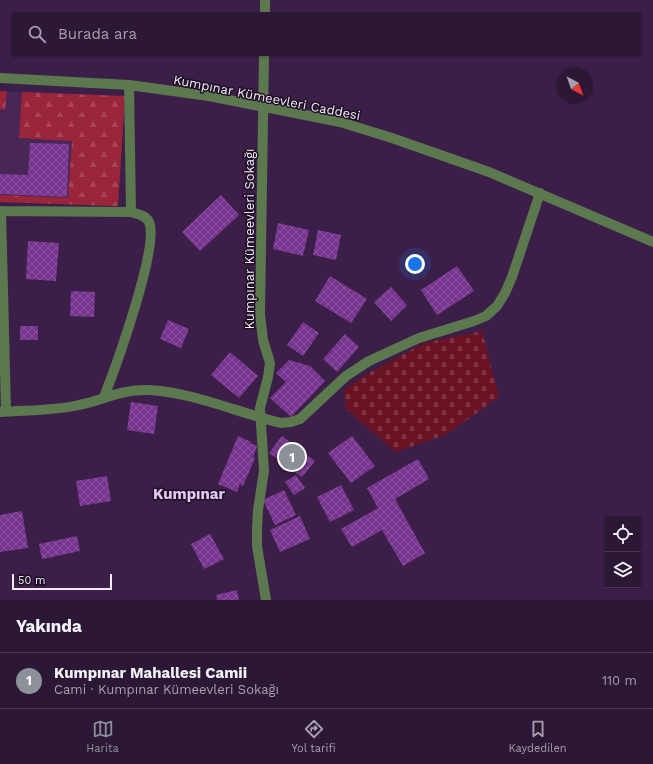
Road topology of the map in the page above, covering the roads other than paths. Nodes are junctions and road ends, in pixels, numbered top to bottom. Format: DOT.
graph roads {
  1 [pos="265,0"];
  2 [pos="265,12"];
  3 [pos="264,56"];
  4 [pos="0,78"];
  5 [pos="129,85"];
  6 [pos="263,107"];
  7 [pos="540,193"];
  8 [pos="1,211"];
  9 [pos="131,212"];
  10 [pos="653,242"];
  11 [pos="104,397"];
  12 [pos="3,412"];
  13 [pos="260,418"];
  14 [pos="266,600"];
  1 -- 2 [label="street"];
  3 -- 6 [label="street, Kumpınar Kümeevleri Sokağı"];
  4 -- 5 [label="street, Kumpınar Kümeevleri Caddesi"];
  5 -- 6 [label="street, Kumpınar Kümeevleri Caddesi"];
  5 -- 9 [label="street"];
  6 -- 7 [label="street, Kumpınar Kümeevleri Caddesi"];
  6 -- 13 [label="street, Kumpınar Kümeevleri Sokağı"];
  7 -- 10 [label="street, Kumpınar Kümeevleri Caddesi"];
  7 -- 13 [label="street"];
  8 -- 9 [label="street"];
  8 -- 12 [label="street"];
  9 -- 11 [label="street"];
  11 -- 12 [label="street"];
  11 -- 13 [label="street"];
  13 -- 14 [label="street, Kumpınar Kümeevleri Sokağı"];
}
